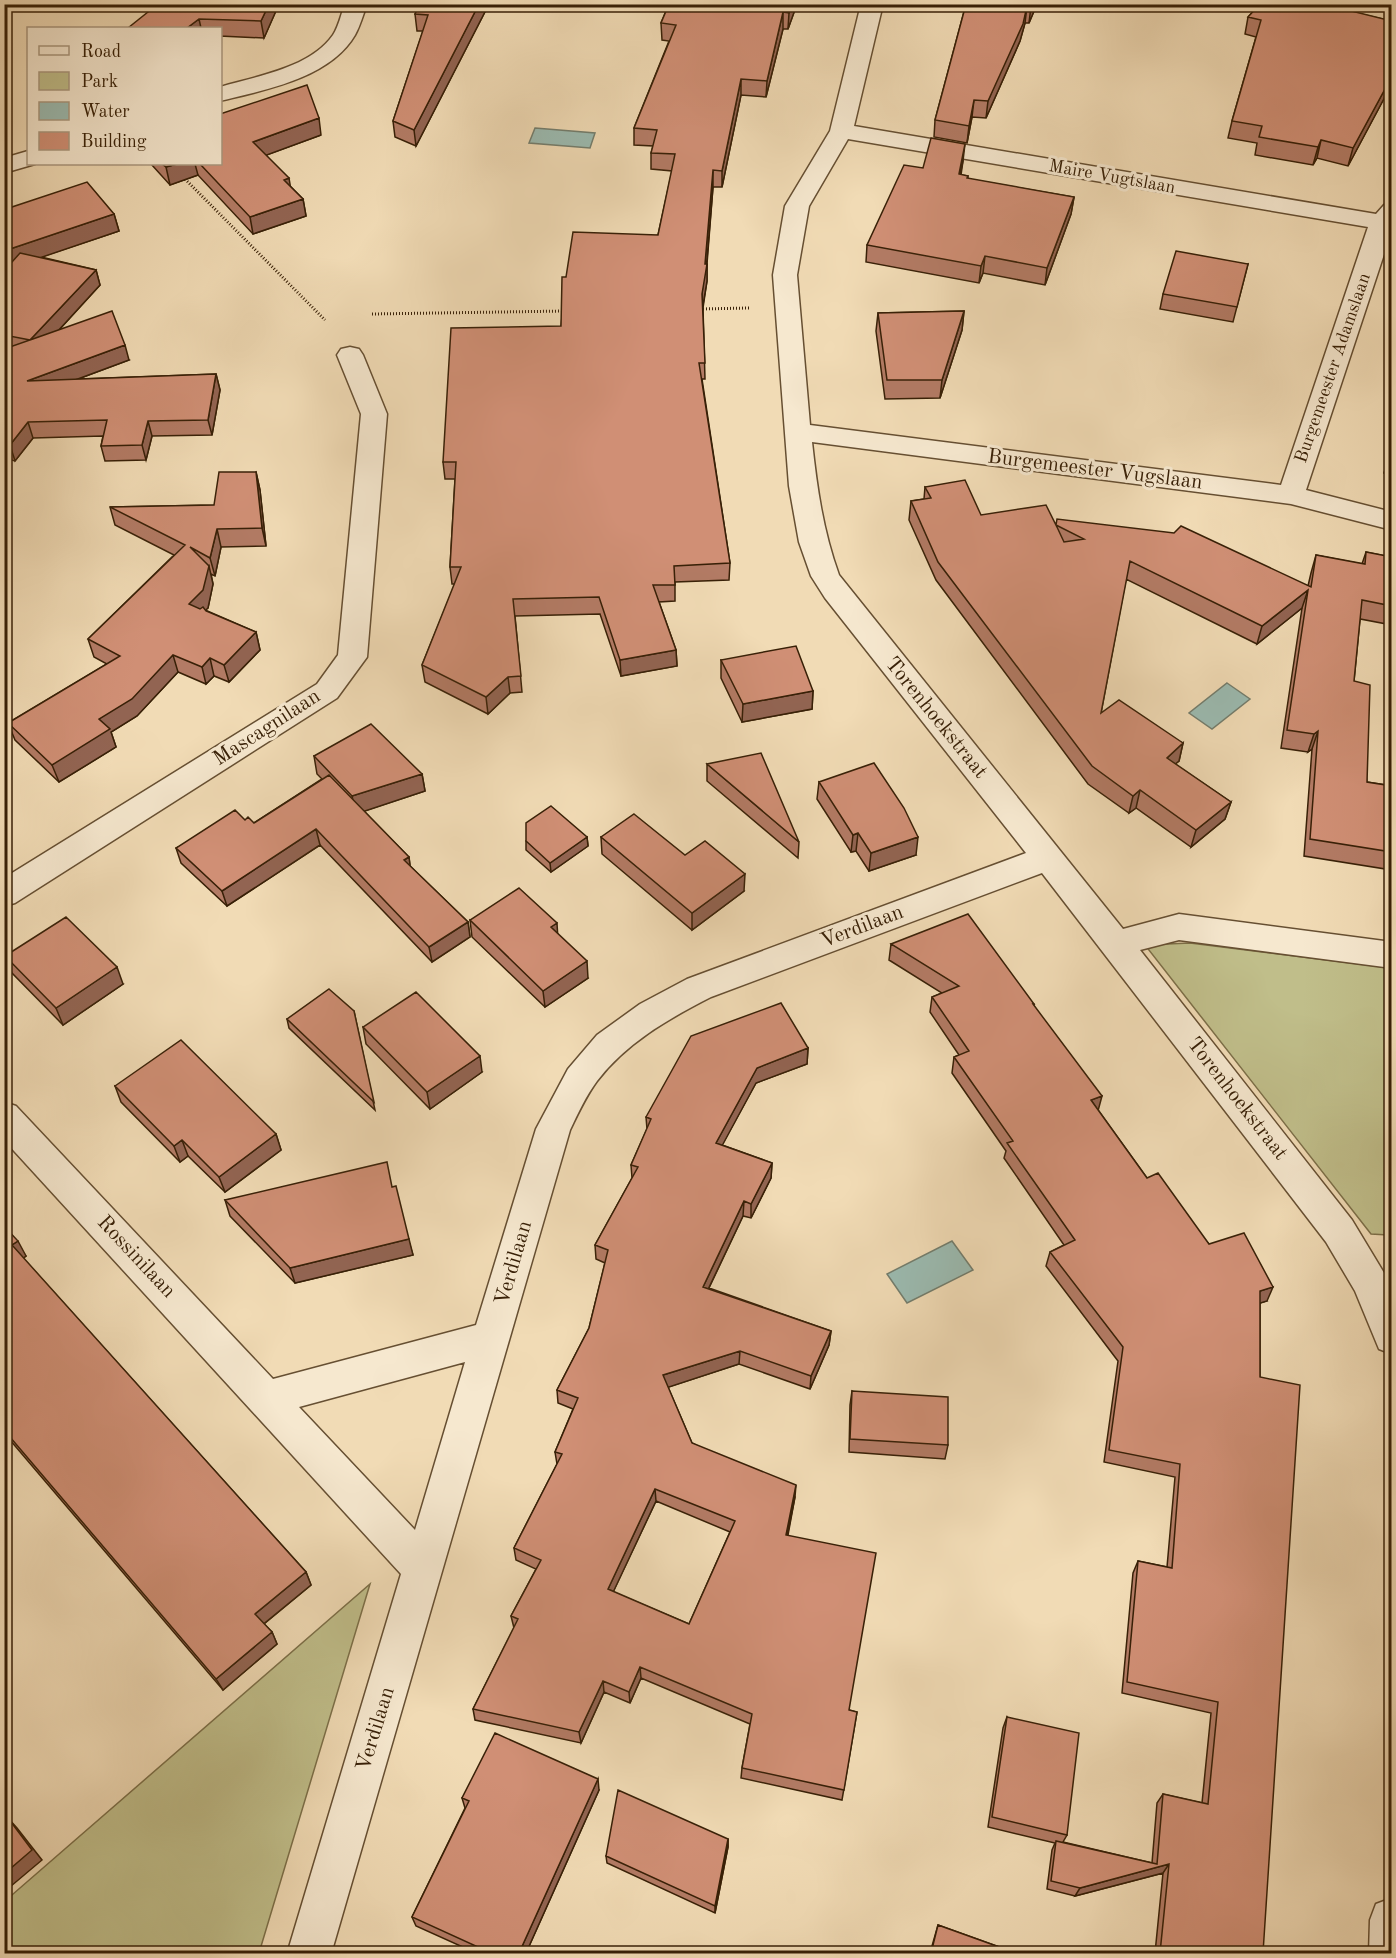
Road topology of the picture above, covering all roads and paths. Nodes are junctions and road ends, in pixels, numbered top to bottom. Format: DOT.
graph roads {
  1 [pos="356,4"];
  2 [pos="872,4"];
  3 [pos="222,93"];
  4 [pos="842,131"];
  5 [pos="27,158"];
  6 [pos="4,166"];
  7 [pos="178,172"];
  8 [pos="1387,216"];
  9 [pos="786,307"];
  10 [pos="691,309"];
  11 [pos="573,311"];
  12 [pos="372,314"];
  13 [pos="325,320"];
  14 [pos="350,355"];
  15 [pos="796,432"];
  16 [pos="1291,495"];
  17 [pos="1392,521"];
  18 [pos="1047,858"];
  19 [pos="4,894"];
  20 [pos="1116,944"];
  21 [pos="1392,955"];
  22 [pos="4,1116"];
  23 [pos="1381,1274"];
  24 [pos="492,1338"];
  25 [pos="1392,1338"];
  26 [pos="267,1398"];
  27 [pos="424,1569"];
  28 [pos="1392,1920"];
  29 [pos="309,1953"];
  30 [pos="1391,1953"];
  1 -- 3 [label="street"];
  2 -- 4 [label="street, Torenhoekstraat"];
  4 -- 8 [label="street, Maire Vugtslaan"];
  4 -- 9 [label="street, Torenhoekstraat"];
  5 -- 6 [label="street"];
  7 -- 13 [label="path"];
  8 -- 16 [label="street, Burgemeester Adamslaan"];
  9 -- 10 [label="path"];
  9 -- 15 [label="street, Torenhoekstraat"];
  11 -- 12 [label="path"];
  14 -- 19 [label="street, Mascagnilaan"];
  15 -- 16 [label="street, Burgemeester Vugslaan"];
  15 -- 18 [label="street, Torenhoekstraat"];
  16 -- 17 [label="street, Burgemeester Vugslaan"];
  18 -- 20 [label="street, Torenhoekstraat"];
  18 -- 24 [label="street, Verdilaan"];
  20 -- 21 [label="street"];
  20 -- 23 [label="street, Torenhoekstraat"];
  22 -- 26 [label="street, Rossinilaan"];
  23 -- 25 [label="street, Torenhoekstraat"];
  24 -- 26 [label="street"];
  24 -- 27 [label="street, Verdilaan"];
  26 -- 27 [label="street, Rossinilaan"];
  27 -- 29 [label="street, Verdilaan"];
  28 -- 30 [label="street"];
}
